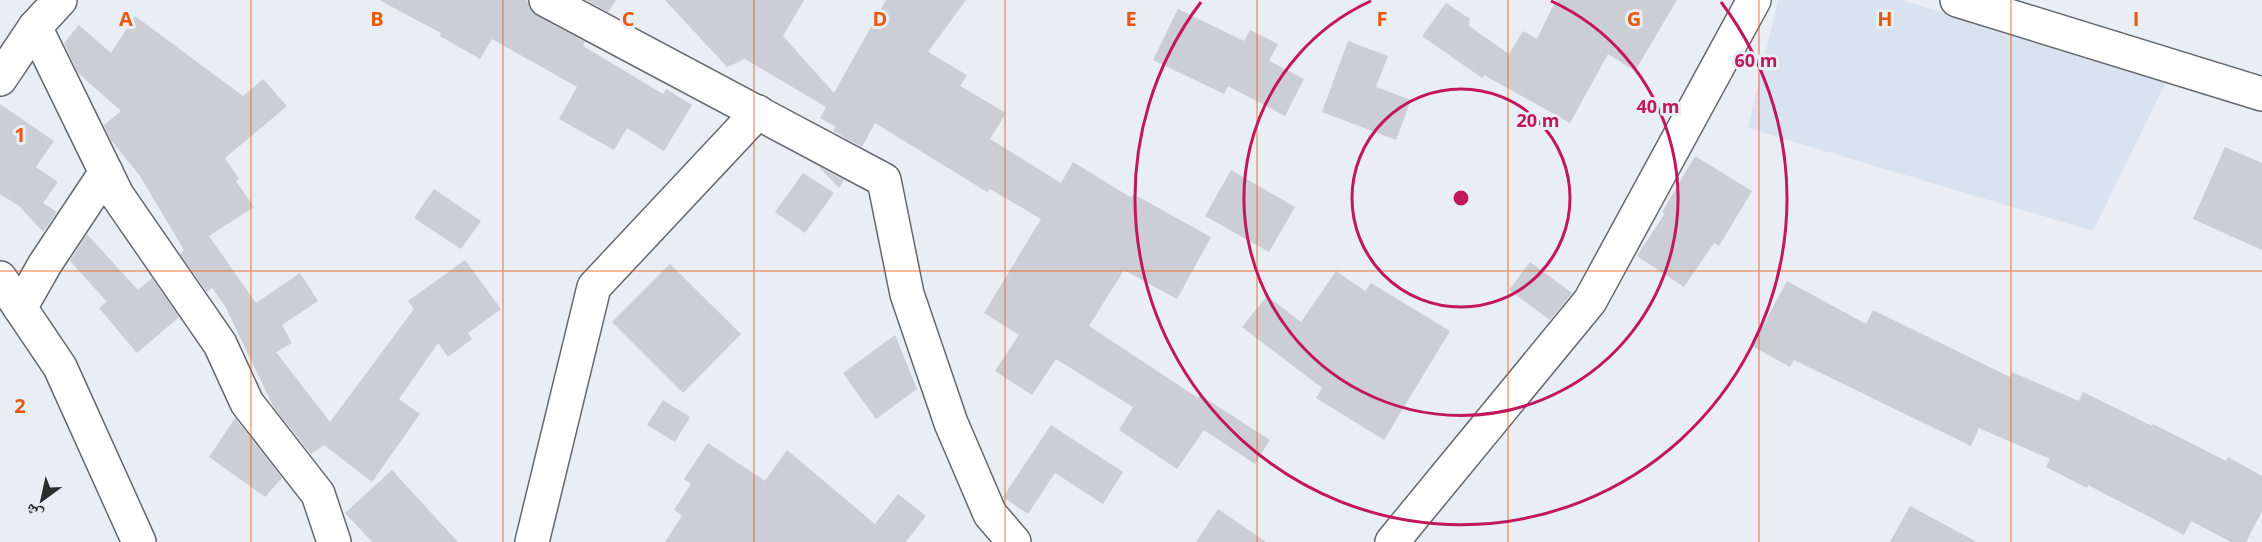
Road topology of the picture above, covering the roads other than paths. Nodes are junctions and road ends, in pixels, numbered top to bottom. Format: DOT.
graph roads {
  1 [pos="60,0"];
  2 [pos="546,0"];
  3 [pos="1754,0"];
  4 [pos="1957,0"];
  5 [pos="35,27"];
  6 [pos="0,79"];
  7 [pos="2262,93"];
  8 [pos="758,112"];
  9 [pos="106,172"];
  10 [pos="0,278"];
  11 [pos="20,308"];
  12 [pos="139,542"];
  13 [pos="334,542"];
  14 [pos="532,542"];
  15 [pos="1014,542"];
  16 [pos="1392,542"];
  1 -- 5 [label="street"];
  2 -- 8 [label="street"];
  3 -- 16 [label="street"];
  4 -- 7 [label="street"];
  5 -- 6 [label="street"];
  5 -- 9 [label="street"];
  8 -- 14 [label="street"];
  8 -- 15 [label="street"];
  9 -- 11 [label="street"];
  9 -- 13 [label="street"];
  10 -- 11 [label="street"];
  11 -- 12 [label="street"];
}
